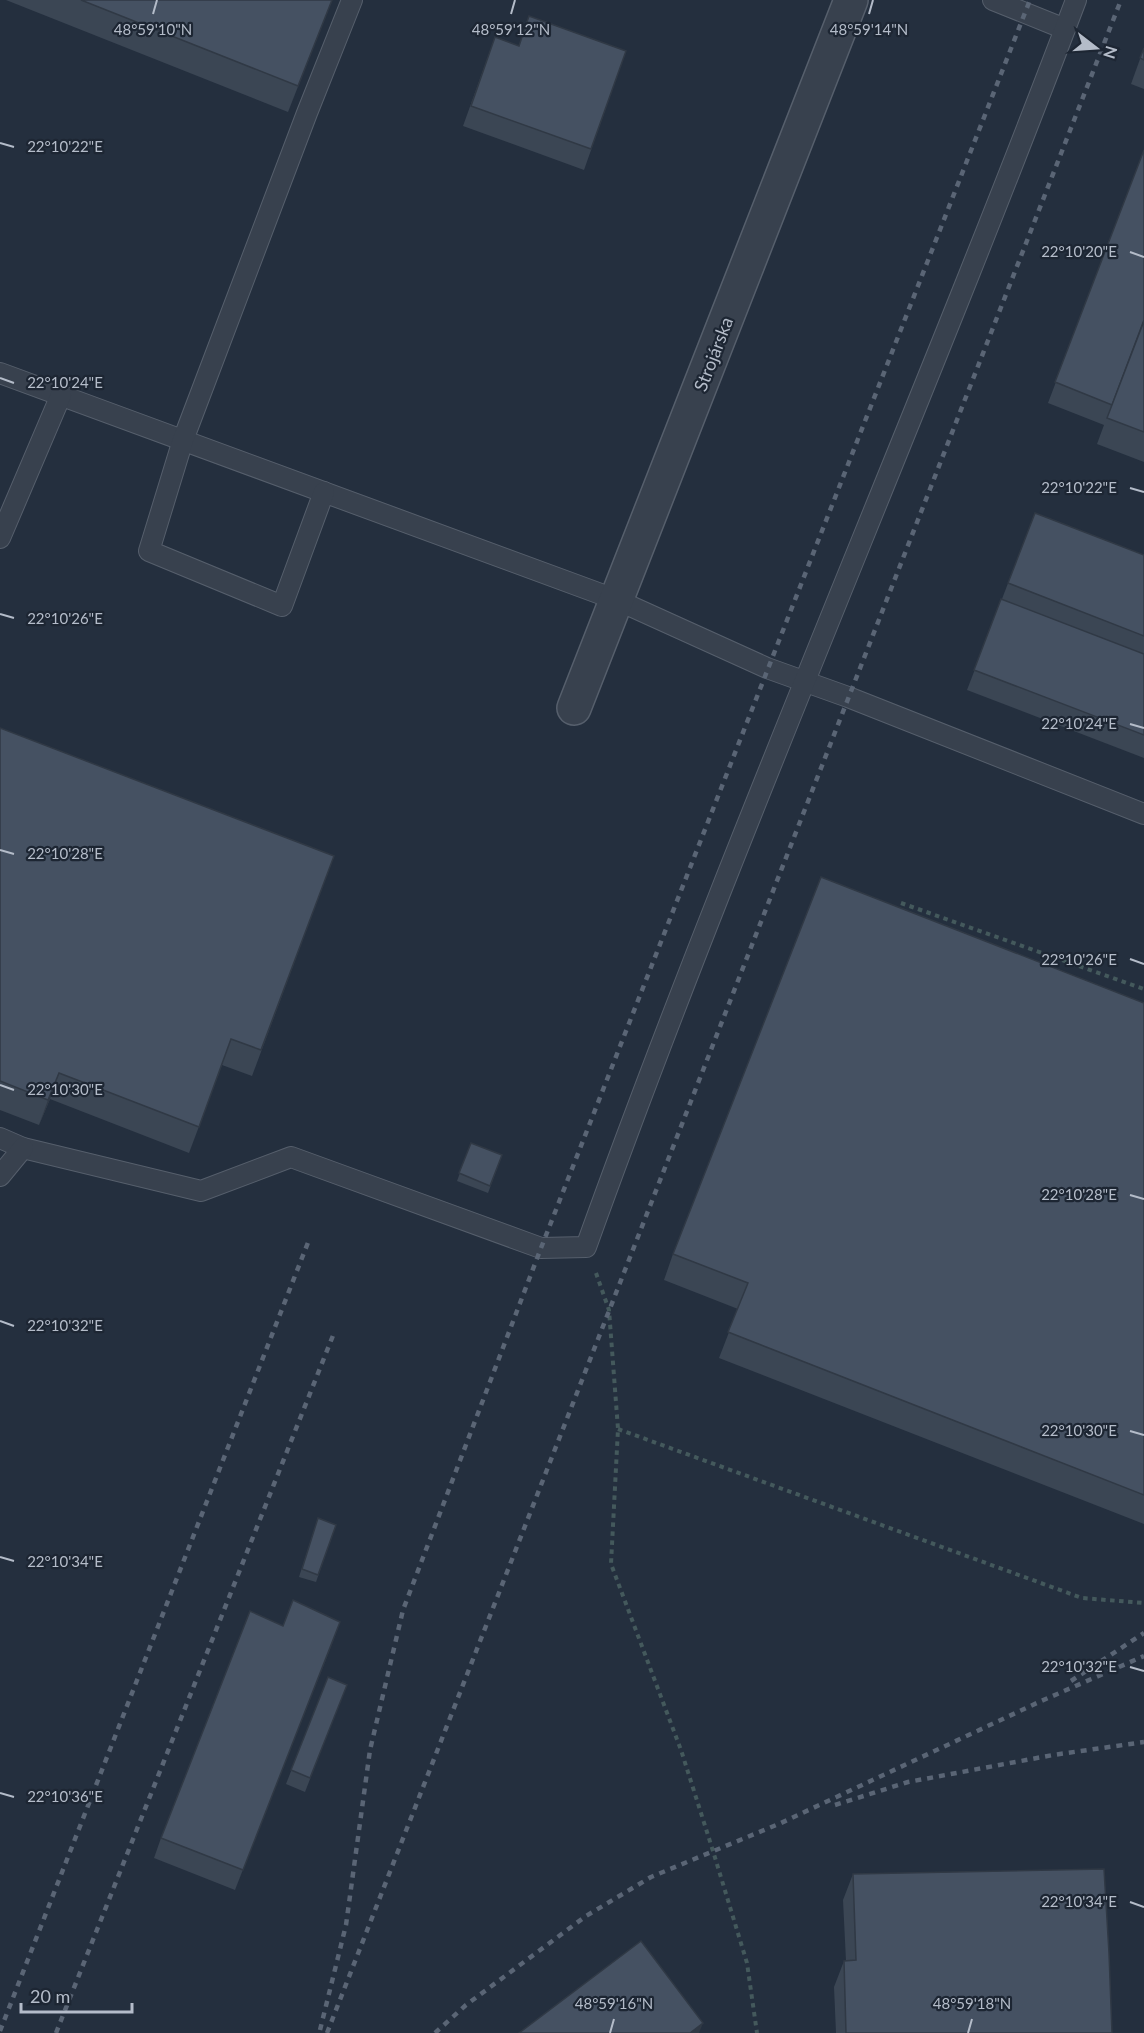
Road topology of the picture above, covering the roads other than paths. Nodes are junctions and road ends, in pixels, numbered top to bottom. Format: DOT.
graph roads {
  1 [pos="352,0"];
  2 [pos="852,0"];
  3 [pos="993,0"];
  4 [pos="1076,0"];
  5 [pos="1065,29"];
  6 [pos="0,373"];
  7 [pos="61,395"];
  8 [pos="183,440"];
  9 [pos="324,492"];
  10 [pos="0,538"];
  11 [pos="617,600"];
  12 [pos="803,681"];
  13 [pos="574,708"];
  14 [pos="1144,814"];
  15 [pos="0,1138"];
  16 [pos="23,1148"];
  17 [pos="0,1176"];
  1 -- 8 [label="lane"];
  2 -- 11 [label="street, Strojárska"];
  3 -- 5 [label="lane"];
  4 -- 5 [label="lane"];
  5 -- 12 [label="lane"];
  6 -- 7 [label="lane"];
  7 -- 8 [label="lane"];
  7 -- 10 [label="lane"];
  8 -- 9 [label="lane"];
  8 -- 9 [label="lane"];
  9 -- 11 [label="lane"];
  11 -- 12 [label="lane"];
  11 -- 13 [label="street, Strojárska"];
  12 -- 14 [label="lane"];
  12 -- 16 [label="lane"];
  15 -- 16 [label="lane"];
  16 -- 17 [label="lane"];
}
